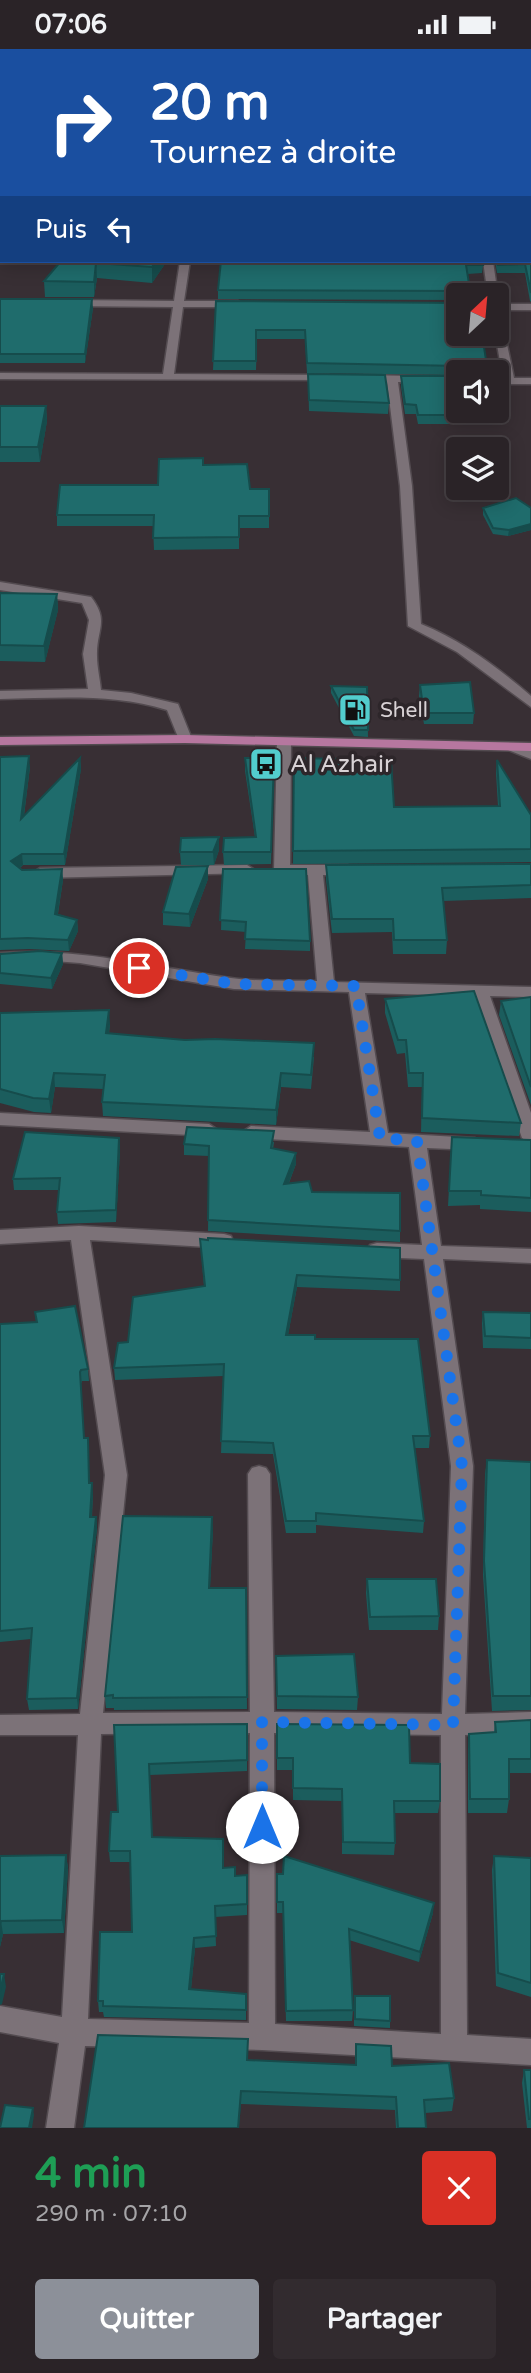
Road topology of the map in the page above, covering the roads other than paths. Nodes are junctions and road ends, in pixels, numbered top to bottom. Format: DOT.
graph roads {
  1 [pos="185,263"];
  2 [pos="488,263"];
  3 [pos="491,283"];
  4 [pos="55,303"];
  5 [pos="178,304"];
  6 [pos="245,305"];
  7 [pos="509,307"];
  8 [pos="531,307"];
  9 [pos="0,376"];
  10 [pos="168,377"];
  11 [pos="336,378"];
  12 [pos="350,378"];
  13 [pos="392,378"];
  14 [pos="446,380"];
  15 [pos="509,381"];
  16 [pos="531,381"];
  17 [pos="0,586"];
  18 [pos="95,694"];
  19 [pos="0,695"];
  20 [pos="531,703"];
  21 [pos="185,739"];
  22 [pos="0,741"];
  23 [pos="284,742"];
  24 [pos="513,747"];
  25 [pos="531,747"];
  26 [pos="531,755"];
  27 [pos="282,870"];
  28 [pos="315,870"];
  29 [pos="369,870"];
  30 [pos="23,873"];
  31 [pos="0,958"];
  32 [pos="326,985"];
  33 [pos="356,986"];
  34 [pos="480,992"];
  35 [pos="531,992"];
  36 [pos="0,1119"];
  37 [pos="380,1138"];
  38 [pos="417,1141"];
  39 [pos="527,1143"];
  40 [pos="493,1145"];
  41 [pos="79,1233"];
  42 [pos="0,1237"];
  43 [pos="242,1243"];
  44 [pos="365,1249"];
  45 [pos="433,1253"];
  46 [pos="531,1256"];
  47 [pos="259,1474"];
  48 [pos="262,1722"];
  49 [pos="531,1722"];
  50 [pos="0,1725"];
  51 [pos="453,1725"];
  52 [pos="90,1726"];
  53 [pos="0,2019"];
  54 [pos="74,2032"];
  55 [pos="262,2037"];
  56 [pos="454,2048"];
  57 [pos="531,2052"];
  58 [pos="60,2128"];
  1 -- 5 [label="street"];
  2 -- 3 [label="street"];
  4 -- 5 [label="street"];
  5 -- 6 [label="street"];
  5 -- 10 [label="street"];
  7 -- 8 [label="street"];
  9 -- 10 [label="street"];
  10 -- 11 [label="street"];
  12 -- 13 [label="street"];
  13 -- 14 [label="street"];
  13 -- 20 [label="street"];
  15 -- 16 [label="street"];
  17 -- 18 [label="street"];
  18 -- 19 [label="street"];
  18 -- 21 [label="street"];
  21 -- 22 [label="main road"];
  21 -- 23 [label="main road"];
  23 -- 24 [label="main road"];
  23 -- 27 [label="street"];
  24 -- 25 [label="main road"];
  24 -- 26 [label="street"];
  27 -- 28 [label="street"];
  27 -- 30 [label="street"];
  28 -- 29 [label="street"];
  28 -- 32 [label="street"];
  31 -- 32 [label="street"];
  32 -- 33 [label="street"];
  33 -- 34 [label="street"];
  33 -- 37 [label="street"];
  34 -- 35 [label="street"];
  34 -- 39 [label="street"];
  36 -- 37 [label="street"];
  37 -- 38 [label="street"];
  38 -- 40 [label="street"];
  38 -- 45 [label="street"];
  41 -- 42 [label="street"];
  41 -- 43 [label="street"];
  41 -- 52 [label="street"];
  44 -- 45 [label="street"];
  45 -- 46 [label="street"];
  45 -- 51 [label="street"];
  47 -- 48 [label="street"];
  48 -- 51 [label="street"];
  48 -- 52 [label="street"];
  48 -- 55 [label="street"];
  49 -- 51 [label="street"];
  50 -- 52 [label="street"];
  51 -- 56 [label="street"];
  52 -- 54 [label="street"];
  53 -- 54 [label="street"];
  54 -- 55 [label="street"];
  54 -- 58 [label="street"];
  55 -- 56 [label="street"];
  56 -- 57 [label="street"];
}
